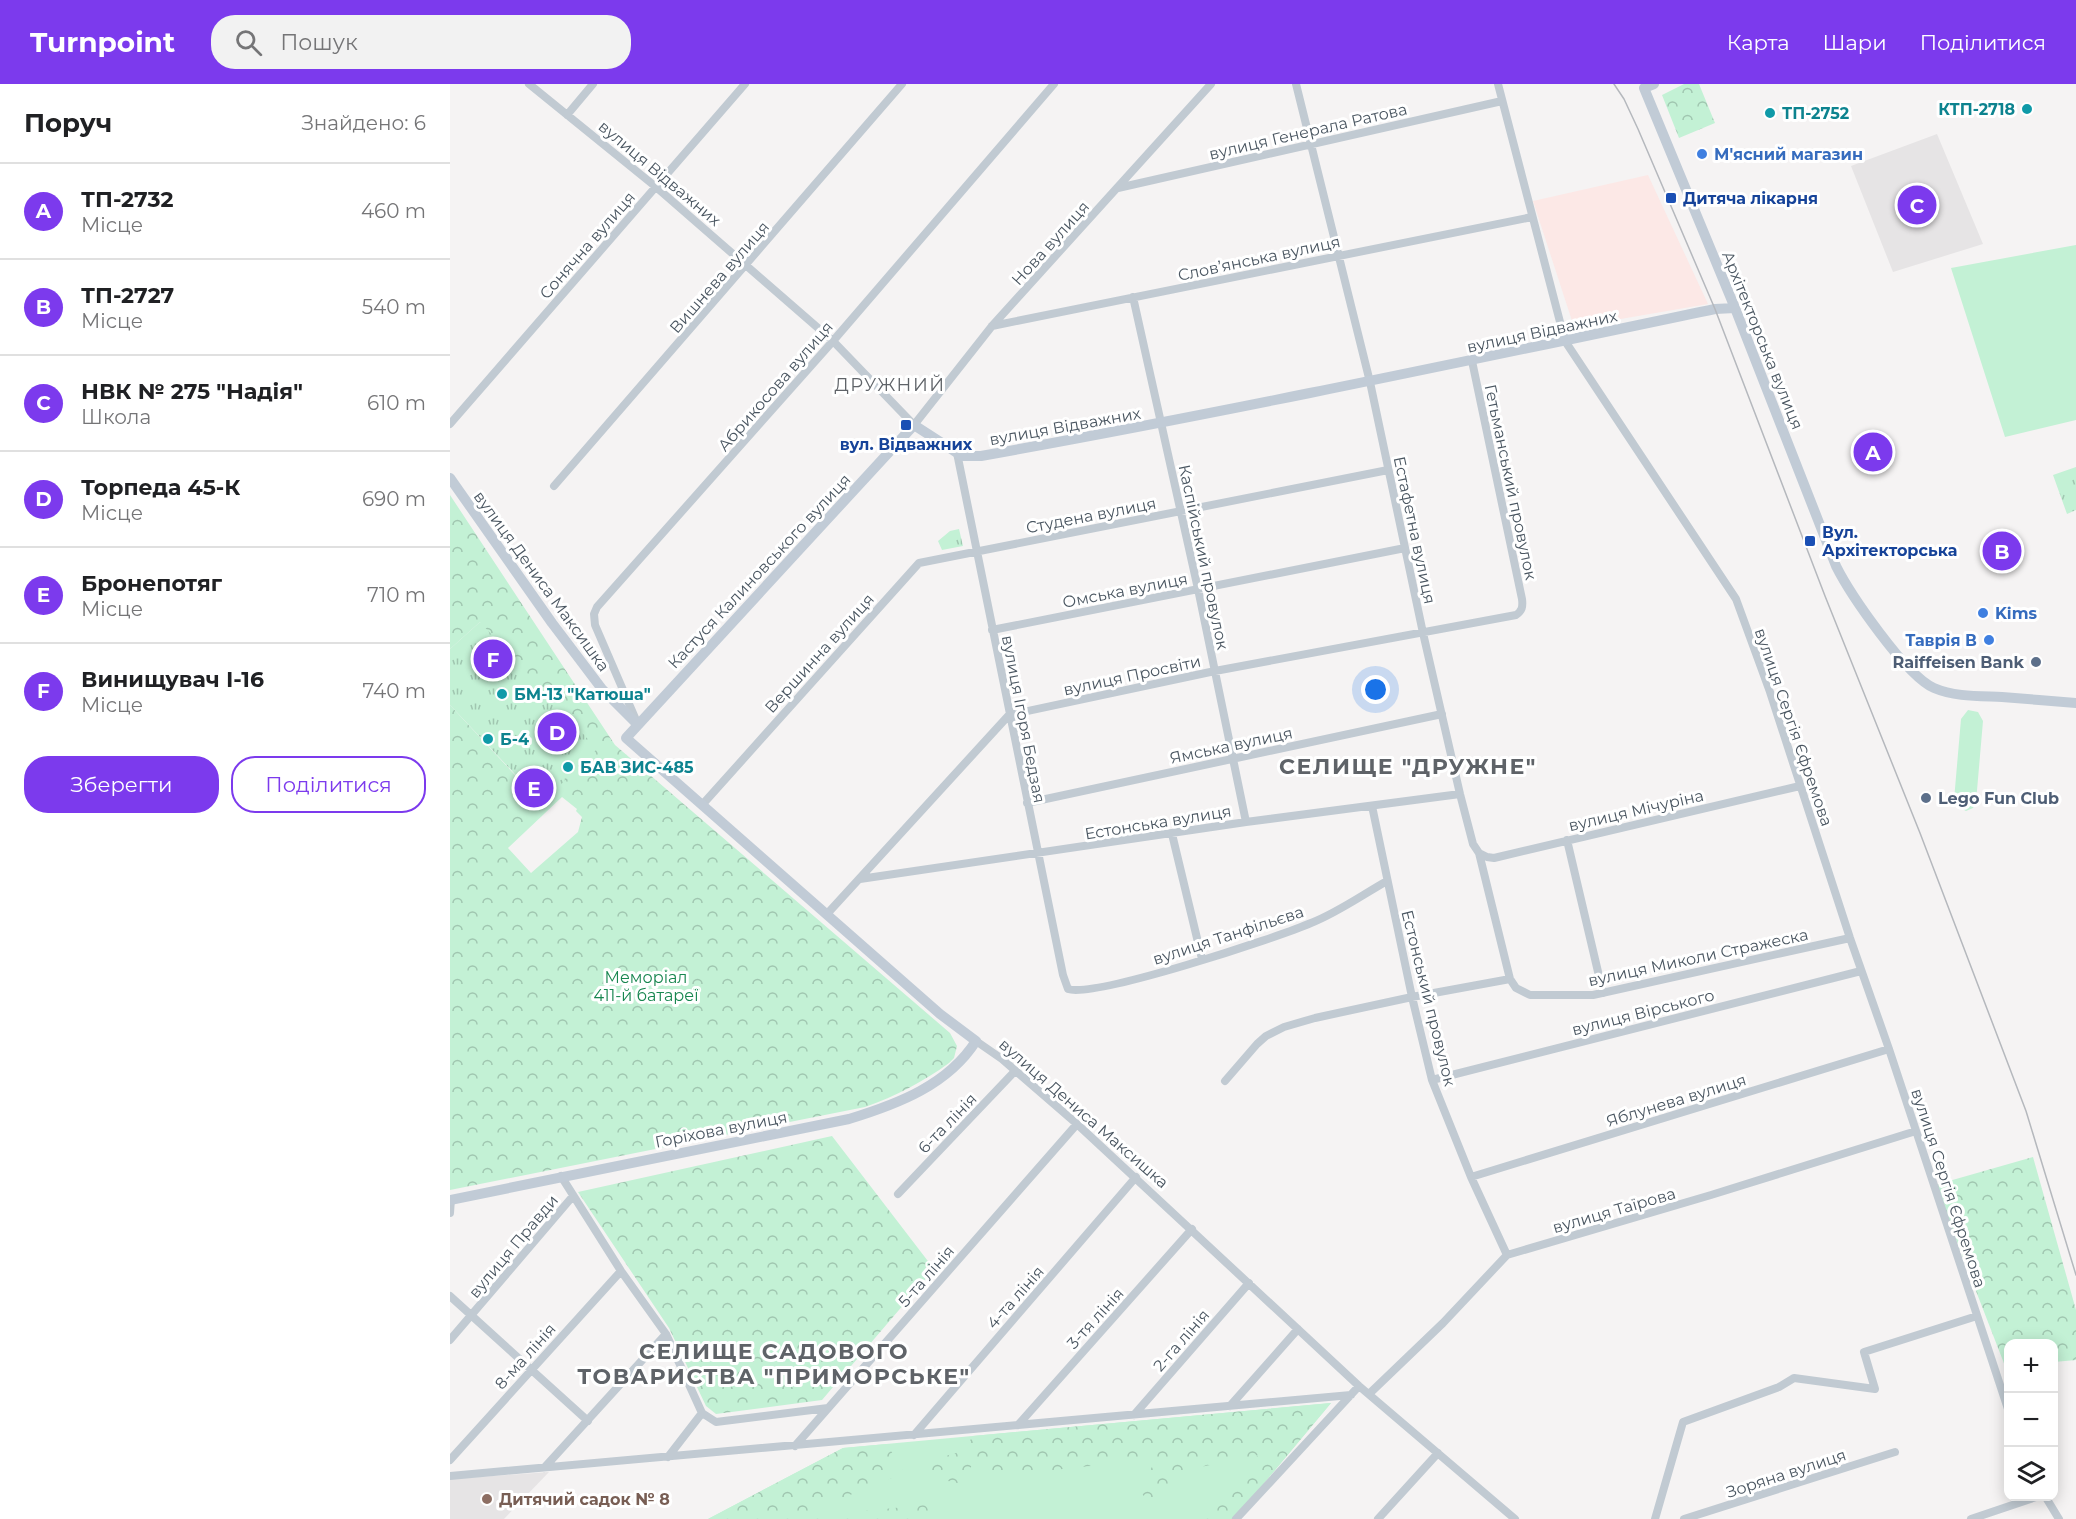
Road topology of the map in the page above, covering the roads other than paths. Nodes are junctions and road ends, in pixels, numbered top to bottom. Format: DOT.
graph roads {
  1 [pos="529,84"];
  2 [pos="593,84"];
  3 [pos="745,84"];
  4 [pos="902,84"];
  5 [pos="1054,84"];
  6 [pos="1211,84"];
  7 [pos="1296,84"];
  8 [pos="1498,84"];
  9 [pos="1646,85"];
  10 [pos="1502,101"];
  11 [pos="567,115"];
  12 [pos="1311,145"];
  13 [pos="656,187"];
  14 [pos="1118,188"];
  15 [pos="1532,217"];
  16 [pos="1339,256"];
  17 [pos="747,265"];
  18 [pos="1133,297"];
  19 [pos="1734,308"];
  20 [pos="992,326"];
  21 [pos="833,341"];
  22 [pos="1565,341"];
  23 [pos="1472,361"];
  24 [pos="1370,382"];
  25 [pos="1162,423"];
  26 [pos="450,424"];
  27 [pos="914,424"];
  28 [pos="957,453"];
  29 [pos="1389,470"];
  30 [pos="450,478"];
  31 [pos="554,486"];
  32 [pos="1181,511"];
  33 [pos="1405,548"];
  34 [pos="976,550"];
  35 [pos="1198,589"];
  36 [pos="1522,608"];
  37 [pos="992,630"];
  38 [pos="1423,633"];
  39 [pos="1215,671"];
  40 [pos="2076,703"];
  41 [pos="1442,714"];
  42 [pos="1009,715"];
  43 [pos="638,724"];
  44 [pos="626,738"];
  45 [pos="1233,758"];
  46 [pos="1800,786"];
  47 [pos="1460,794"];
  48 [pos="1027,803"];
  49 [pos="702,805"];
  50 [pos="1372,806"];
  51 [pos="1245,822"];
  52 [pos="1172,834"];
  53 [pos="1567,840"];
  54 [pos="1479,853"];
  55 [pos="1038,854"];
  56 [pos="860,879"];
  57 [pos="1387,881"];
  58 [pos="827,914"];
  59 [pos="1850,938"];
  60 [pos="1202,960"];
  61 [pos="1862,971"];
  62 [pos="1510,979"];
  63 [pos="1068,989"];
  64 [pos="1603,993"];
  65 [pos="1412,997"];
  66 [pos="976,1041"];
  67 [pos="1889,1049"];
  68 [pos="1015,1071"];
  69 [pos="1432,1080"];
  70 [pos="1225,1081"];
  71 [pos="1077,1124"];
  72 [pos="1916,1131"];
  73 [pos="561,1176"];
  74 [pos="1136,1178"];
  75 [pos="1471,1178"];
  76 [pos="898,1194"];
  77 [pos="573,1196"];
  78 [pos="451,1199"];
  79 [pos="450,1213"];
  80 [pos="1192,1229"];
  81 [pos="1507,1255"];
  82 [pos="621,1271"];
  83 [pos="1249,1282"];
  84 [pos="450,1296"];
  85 [pos="472,1316"];
  86 [pos="1977,1316"];
  87 [pos="1298,1329"];
  88 [pos="666,1334"];
  89 [pos="450,1340"];
  90 [pos="530,1370"];
  91 [pos="1359,1386"];
  92 [pos="1369,1394"];
  93 [pos="1351,1395"];
  94 [pos="2004,1397"];
  95 [pos="1230,1406"];
  96 [pos="828,1408"];
  97 [pos="702,1413"];
  98 [pos="1134,1415"];
  99 [pos="588,1421"];
  100 [pos="1018,1425"];
  101 [pos="914,1435"];
  102 [pos="795,1446"];
  103 [pos="1895,1452"];
  104 [pos="1438,1453"];
  105 [pos="668,1457"];
  106 [pos="450,1460"];
  107 [pos="544,1468"];
  108 [pos="450,1476"];
  109 [pos="2027,1501"];
  110 [pos="2048,1501"];
  111 [pos="1505,1516"];
  112 [pos="1236,1519"];
  113 [pos="1378,1519"];
  114 [pos="1515,1519"];
  115 [pos="1655,1519"];
  116 [pos="1684,1519"];
  117 [pos="1971,1519"];
  118 [pos="2059,1519"];
  1 -- 11 [label="street, вулиця Відважних"];
  2 -- 11 [label="street"];
  3 -- 13 [label="street, Сонячна вулиця"];
  4 -- 17 [label="street, Вишнева вулиця"];
  5 -- 21 [label="street, Абрикосова вулиця"];
  6 -- 14 [label="street, Нова вулиця"];
  7 -- 12 [label="street, Естафетна вулиця"];
  8 -- 10 [label="street, вулиця Сергія Єфремова"];
  9 -- 19 [label="street, Архітекторська вулиця"];
  10 -- 12 [label="street, вулиця Генерала Ратова"];
  10 -- 15 [label="street, вулиця Сергія Єфремова"];
  11 -- 13 [label="street, вулиця Відважних"];
  12 -- 14 [label="street, вулиця Генерала Ратова"];
  12 -- 16 [label="street, Естафетна вулиця"];
  13 -- 17 [label="street, вулиця Відважних"];
  13 -- 26 [label="street, Сонячна вулиця"];
  14 -- 20 [label="street, Нова вулиця"];
  15 -- 16 [label="street, Словʼянська вулиця"];
  15 -- 22 [label="street, вулиця Сергія Єфремова"];
  16 -- 18 [label="street, Словʼянська вулиця"];
  16 -- 24 [label="street, Естафетна вулиця"];
  17 -- 21 [label="street, вулиця Відважних"];
  17 -- 31 [label="street, Вишнева вулиця"];
  18 -- 20 [label="street, Словʼянська вулиця"];
  18 -- 25 [label="street, Каспійський провулок"];
  19 -- 22 [label="street, вулиця Відважних"];
  19 -- 40 [label="street, Архітекторська вулиця"];
  20 -- 27 [label="street, Нова вулиця"];
  21 -- 27 [label="street, вулиця Відважних"];
  21 -- 43 [label="street, Абрикосова вулиця"];
  22 -- 23 [label="street, вулиця Відважних"];
  22 -- 46 [label="street, вулиця Сергія Єфремова"];
  23 -- 24 [label="street, вулиця Відважних"];
  23 -- 36 [label="street, Гетьманський провулок"];
  24 -- 25 [label="street, вулиця Відважних"];
  24 -- 29 [label="street, Естафетна вулиця"];
  25 -- 28 [label="street, вулиця Відважних"];
  25 -- 32 [label="street, Каспійський провулок"];
  27 -- 28 [label="street, вулиця Відважних"];
  27 -- 43 [label="street, Кастуся Калиновського вулиця"];
  28 -- 34 [label="street, вулиця Ігоря Бедзая"];
  29 -- 32 [label="street, Студена вулиця"];
  29 -- 33 [label="street, Естафетна вулиця"];
  30 -- 43 [label="street, вулиця Дениса Максишка"];
  32 -- 34 [label="street, Студена вулиця"];
  32 -- 35 [label="street, Каспійський провулок"];
  33 -- 35 [label="street, Омська вулиця"];
  33 -- 38 [label="street, Естафетна вулиця"];
  34 -- 37 [label="street, вулиця Ігоря Бедзая"];
  34 -- 49 [label="street, Вершинна вулиця"];
  35 -- 37 [label="street, Омська вулиця"];
  35 -- 39 [label="street, Каспійський провулок"];
  36 -- 38 [label="street, вулиця Просвіти"];
  37 -- 42 [label="street, вулиця Ігоря Бедзая"];
  38 -- 39 [label="street, вулиця Просвіти"];
  38 -- 41 [label="street, Естафетна вулиця"];
  39 -- 42 [label="street, вулиця Просвіти"];
  39 -- 45 [label="street, Каспійський провулок"];
  41 -- 45 [label="street, Ямська вулиця"];
  41 -- 47 [label="street, Естафетна вулиця"];
  42 -- 48 [label="street, вулиця Ігоря Бедзая"];
  42 -- 56 [label="street"];
  43 -- 44 [label="street, Кастуся Калиновського вулиця"];
  44 -- 49 [label="street, вулиця Дениса Максишка"];
  45 -- 48 [label="street, Ямська вулиця"];
  45 -- 51 [label="street, Каспійський провулок"];
  46 -- 53 [label="street, вулиця Мічуріна"];
  46 -- 59 [label="street, вулиця Сергія Єфремова"];
  47 -- 50 [label="street, Естонська вулиця"];
  47 -- 54 [label="street, Естафетна вулиця"];
  48 -- 55 [label="street, вулиця Ігоря Бедзая"];
  49 -- 58 [label="street, вулиця Дениса Максишка"];
  50 -- 51 [label="street, Естонська вулиця"];
  50 -- 57 [label="street, Естонський провулок"];
  51 -- 52 [label="street, Естонська вулиця"];
  52 -- 55 [label="street, Естонська вулиця"];
  52 -- 60 [label="street"];
  53 -- 54 [label="street, вулиця Мічуріна"];
  53 -- 64 [label="street"];
  54 -- 62 [label="street, Естафетна вулиця"];
  55 -- 56 [label="street, Естонська вулиця"];
  55 -- 63 [label="street, вулиця Ігоря Бедзая"];
  56 -- 58 [label="street"];
  57 -- 60 [label="street, вулиця Танфільєва"];
  57 -- 65 [label="street, Естонський провулок"];
  58 -- 66 [label="street, вулиця Дениса Максишка"];
  59 -- 61 [label="street, вулиця Сергія Єфремова"];
  59 -- 64 [label="street, вулиця Миколи Стражеска"];
  60 -- 63 [label="street, вулиця Танфільєва"];
  61 -- 67 [label="street, вулиця Сергія Єфремова"];
  61 -- 69 [label="street, вулиця Вірського"];
  62 -- 64 [label="street, вулиця Миколи Стражеска"];
  62 -- 65 [label="street"];
  65 -- 69 [label="street, Естонський провулок"];
  65 -- 70 [label="street"];
  66 -- 68 [label="street, вулиця Дениса Максишка"];
  66 -- 73 [label="street, Горіхова вулиця"];
  67 -- 72 [label="street, вулиця Сергія Єфремова"];
  67 -- 75 [label="street, Яблунева вулиця"];
  68 -- 71 [label="street, вулиця Дениса Максишка"];
  68 -- 76 [label="street, 6-та лінія"];
  69 -- 75 [label="street, Естонський провулок"];
  71 -- 74 [label="street, вулиця Дениса Максишка"];
  71 -- 96 [label="street, 5-та лінія"];
  72 -- 81 [label="street, вулиця Таїрова"];
  72 -- 86 [label="street, вулиця Сергія Єфремова"];
  73 -- 77 [label="street"];
  73 -- 78 [label="street, Горіхова вулиця"];
  74 -- 80 [label="street, вулиця Дениса Максишка"];
  74 -- 101 [label="street, 4-та лінія"];
  75 -- 81 [label="street, Естонський провулок"];
  77 -- 82 [label="street"];
  77 -- 85 [label="street, вулиця Правди"];
  78 -- 79 [label="street"];
  80 -- 83 [label="street, вулиця Дениса Максишка"];
  80 -- 100 [label="street, 3-тя лінія"];
  81 -- 92 [label="street"];
  82 -- 88 [label="street"];
  82 -- 90 [label="street, 8-ма лінія"];
  83 -- 87 [label="street, вулиця Дениса Максишка"];
  83 -- 98 [label="street, 2-га лінія"];
  84 -- 85 [label="street"];
  85 -- 89 [label="street, вулиця Правди"];
  85 -- 90 [label="street"];
  86 -- 94 [label="street, вулиця Сергія Єфремова"];
  86 -- 115 [label="street"];
  87 -- 91 [label="street, вулиця Дениса Максишка"];
  87 -- 95 [label="street"];
  88 -- 97 [label="street"];
  88 -- 99 [label="street"];
  90 -- 99 [label="street"];
  90 -- 106 [label="street, 8-ма лінія"];
  91 -- 92 [label="street, вулиця Дениса Максишка"];
  91 -- 93 [label="street"];
  92 -- 104 [label="street, вулиця Дениса Максишка"];
  93 -- 95 [label="street"];
  93 -- 112 [label="street"];
  95 -- 98 [label="street"];
  96 -- 97 [label="street"];
  96 -- 102 [label="street, 5-та лінія"];
  97 -- 105 [label="street"];
  98 -- 100 [label="street"];
  99 -- 107 [label="street"];
  100 -- 101 [label="street"];
  101 -- 102 [label="street"];
  102 -- 105 [label="street"];
  103 -- 116 [label="street, Зоряна вулиця"];
  104 -- 111 [label="street, вулиця Дениса Максишка"];
  104 -- 113 [label="street"];
  105 -- 107 [label="street"];
  107 -- 108 [label="street"];
  109 -- 117 [label="street"];
  110 -- 118 [label="street"];
  111 -- 114 [label="street, вулиця Дениса Максишка"];
}
